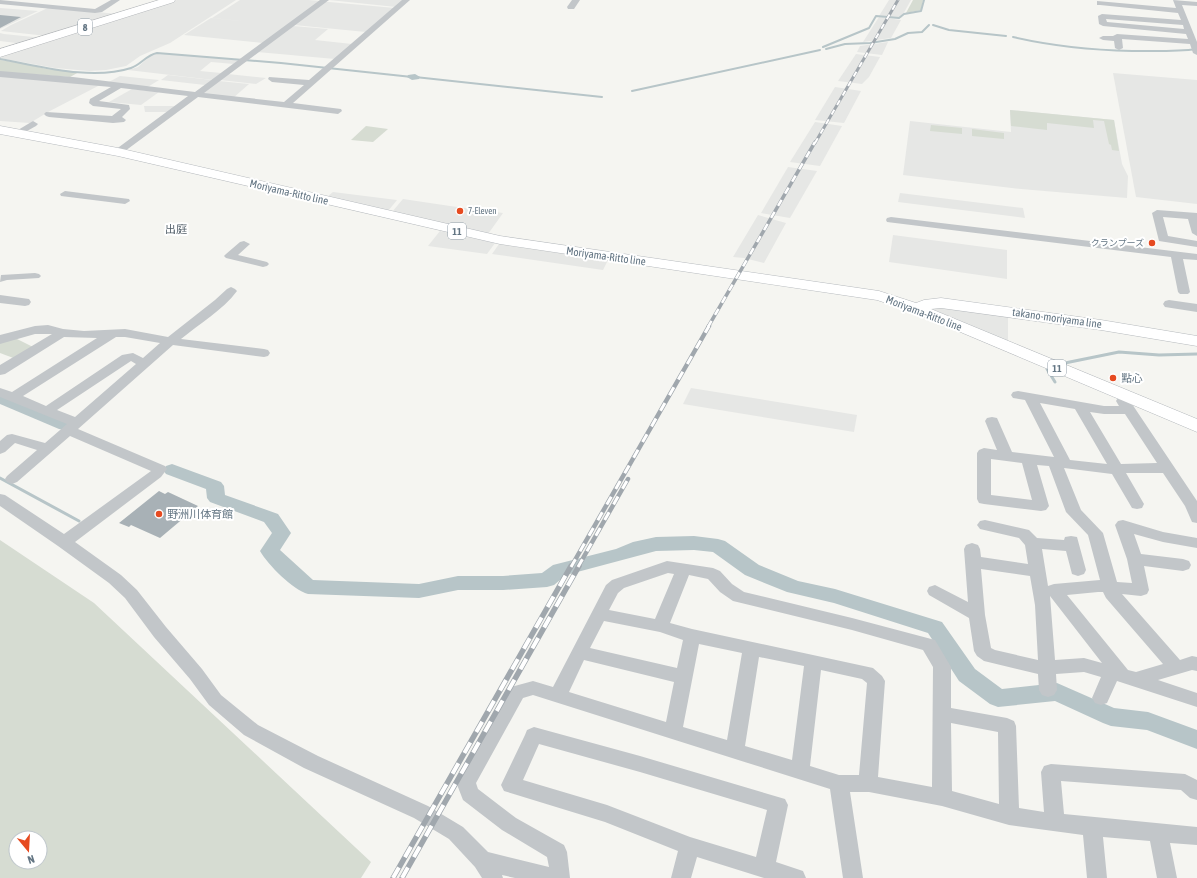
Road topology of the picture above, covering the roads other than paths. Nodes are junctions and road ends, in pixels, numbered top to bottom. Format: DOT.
graph roads {
  1 [pos="116,0"];
  2 [pos="170,0"];
  3 [pos="325,0"];
  4 [pos="406,0"];
  5 [pos="576,0"];
  6 [pos="1178,1"];
  7 [pos="0,2"];
  8 [pos="21,2"];
  9 [pos="1100,3"];
  10 [pos="1197,4"];
  11 [pos="571,7"];
  12 [pos="1181,10"];
  13 [pos="1197,21"];
  14 [pos="1185,22"];
  15 [pos="1189,32"];
  16 [pos="1103,38"];
  17 [pos="1193,42"];
  18 [pos="1119,43"];
  19 [pos="1141,44"];
  20 [pos="0,53"];
  21 [pos="1197,53"];
  22 [pos="0,74"];
  23 [pos="272,79"];
  24 [pos="310,83"];
  25 [pos="119,86"];
  26 [pos="196,95"];
  27 [pos="286,105"];
  28 [pos="338,111"];
  29 [pos="49,114"];
  30 [pos="33,124"];
  31 [pos="0,130"];
  32 [pos="18,133"];
  33 [pos="118,152"];
  34 [pos="65,194"];
  35 [pos="125,201"];
  36 [pos="1195,216"];
  37 [pos="891,220"];
  38 [pos="1197,233"];
  39 [pos="244,244"];
  40 [pos="1197,244"];
  41 [pos="1176,254"];
  42 [pos="1197,257"];
  43 [pos="263,264"];
  44 [pos="35,276"];
  45 [pos="0,279"];
  46 [pos="231,291"];
  47 [pos="1184,292"];
  48 [pos="0,298"];
  49 [pos="26,302"];
  50 [pos="1169,304"];
  51 [pos="1197,308"];
  52 [pos="918,309"];
  53 [pos="62,333"];
  54 [pos="114,333"];
  55 [pos="2,337"];
  56 [pos="170,341"];
  57 [pos="1197,341"];
  58 [pos="264,353"];
  59 [pos="144,364"];
  60 [pos="0,371"];
  61 [pos="0,392"];
  62 [pos="13,397"];
  63 [pos="1128,403"];
  64 [pos="1080,406"];
  65 [pos="47,411"];
  66 [pos="992,421"];
  67 [pos="72,426"];
  68 [pos="1197,426"];
  69 [pos="48,448"];
  70 [pos="0,449"];
  71 [pos="1006,456"];
  72 [pos="1028,459"];
  73 [pos="1060,463"];
  74 [pos="1168,468"];
  75 [pos="1116,469"];
  76 [pos="12,479"];
  77 [pos="0,499"];
  78 [pos="1138,504"];
  79 [pos="1197,518"];
  80 [pos="985,525"];
  81 [pos="64,542"];
  82 [pos="1033,543"];
  83 [pos="1197,543"];
  84 [pos="1135,559"];
  85 [pos="1183,565"];
  86 [pos="684,569"];
  87 [pos="1078,570"];
  88 [pos="1038,571"];
  89 [pos="1110,587"];
  90 [pos="935,591"];
  91 [pos="599,614"];
  92 [pos="977,615"];
  93 [pos="660,626"];
  94 [pos="692,636"];
  95 [pos="752,648"];
  96 [pos="579,652"];
  97 [pos="813,662"];
  98 [pos="1197,664"];
  99 [pos="1046,667"];
  100 [pos="1176,667"];
  101 [pos="1123,675"];
  102 [pos="684,677"];
  103 [pos="1048,690"];
  104 [pos="558,696"];
  105 [pos="1101,698"];
  106 [pos="1197,700"];
  107 [pos="942,714"];
  108 [pos="673,731"];
  109 [pos="735,750"];
  110 [pos="800,771"];
  111 [pos="839,783"];
  112 [pos="868,784"];
  113 [pos="1197,792"];
  114 [pos="942,797"];
  115 [pos="1009,816"];
  116 [pos="1055,823"];
  117 [pos="1092,828"];
  118 [pos="1158,833"];
  119 [pos="1197,836"];
  120 [pos="690,846"];
  121 [pos="482,860"];
  122 [pos="764,868"];
  123 [pos="493,878"];
  124 [pos="552,878"];
  125 [pos="560,878"];
  126 [pos="681,878"];
  127 [pos="796,878"];
  128 [pos="853,878"];
  129 [pos="1097,878"];
  130 [pos="1167,878"];
  1 -- 8 [label="street"];
  2 -- 20 [label="highway, 8"];
  3 -- 26 [label="street"];
  4 -- 24 [label="street"];
  5 -- 11 [label="street"];
  6 -- 10 [label="street"];
  6 -- 12 [label="street"];
  7 -- 8 [label="street"];
  9 -- 12 [label="street"];
  12 -- 14 [label="street"];
  13 -- 14 [label="street"];
  14 -- 15 [label="street"];
  14 -- 15 [label="street"];
  15 -- 17 [label="street"];
  16 -- 18 [label="street"];
  17 -- 18 [label="street"];
  17 -- 21 [label="street"];
  18 -- 19 [label="street"];
  22 -- 25 [label="street"];
  23 -- 24 [label="street"];
  24 -- 27 [label="street"];
  25 -- 26 [label="street"];
  25 -- 29 [label="street"];
  26 -- 27 [label="street"];
  26 -- 33 [label="street"];
  27 -- 28 [label="street"];
  30 -- 32 [label="street"];
  31 -- 32 [label="main road, Moriyama-Ritto line / 11"];
  32 -- 33 [label="main road, Moriyama-Ritto line / 11"];
  33 -- 52 [label="main road, Moriyama-Ritto line / 11"];
  34 -- 35 [label="street"];
  36 -- 38 [label="street"];
  36 -- 40 [label="street"];
  37 -- 41 [label="street"];
  39 -- 43 [label="street"];
  41 -- 42 [label="street"];
  41 -- 47 [label="street"];
  44 -- 45 [label="street"];
  46 -- 56 [label="street"];
  48 -- 49 [label="street"];
  50 -- 51 [label="street"];
  52 -- 57 [label="main road, takano-moriyama line"];
  52 -- 63 [label="main road, Moriyama-Ritto line / 11"];
  53 -- 54 [label="street"];
  53 -- 55 [label="street"];
  53 -- 60 [label="street"];
  54 -- 56 [label="street"];
  54 -- 62 [label="street"];
  56 -- 58 [label="street"];
  56 -- 59 [label="street"];
  59 -- 65 [label="street"];
  59 -- 67 [label="street"];
  61 -- 62 [label="street"];
  62 -- 65 [label="street"];
  63 -- 64 [label="street"];
  63 -- 68 [label="main road, Moriyama-Ritto line / 11"];
  63 -- 74 [label="street"];
  64 -- 73 [label="street"];
  64 -- 75 [label="street"];
  65 -- 67 [label="street"];
  66 -- 71 [label="street"];
  67 -- 69 [label="street"];
  67 -- 81 [label="street"];
  69 -- 70 [label="street"];
  69 -- 76 [label="street"];
  71 -- 72 [label="street"];
  71 -- 72 [label="street"];
  72 -- 73 [label="street"];
  73 -- 75 [label="street"];
  73 -- 89 [label="street"];
  74 -- 75 [label="street"];
  74 -- 79 [label="street"];
  75 -- 78 [label="street"];
  77 -- 81 [label="street"];
  80 -- 82 [label="street"];
  81 -- 121 [label="street"];
  82 -- 87 [label="street"];
  82 -- 88 [label="street"];
  83 -- 84 [label="street"];
  84 -- 85 [label="street"];
  84 -- 89 [label="street"];
  86 -- 91 [label="street"];
  86 -- 93 [label="street"];
  86 -- 107 [label="street"];
  88 -- 92 [label="street"];
  88 -- 99 [label="street"];
  89 -- 100 [label="street"];
  89 -- 101 [label="street"];
  90 -- 92 [label="street"];
  91 -- 93 [label="street"];
  91 -- 96 [label="street"];
  92 -- 99 [label="street"];
  93 -- 94 [label="street"];
  94 -- 95 [label="street"];
  94 -- 102 [label="street"];
  95 -- 97 [label="street"];
  95 -- 109 [label="street"];
  96 -- 102 [label="street"];
  96 -- 104 [label="street"];
  97 -- 110 [label="street"];
  97 -- 112 [label="street"];
  98 -- 100 [label="street"];
  99 -- 101 [label="street"];
  99 -- 103 [label="street"];
  100 -- 101 [label="street"];
  101 -- 105 [label="street"];
  101 -- 106 [label="street"];
  102 -- 108 [label="street"];
  104 -- 108 [label="street"];
  104 -- 125 [label="street"];
  107 -- 114 [label="street"];
  107 -- 115 [label="street"];
  108 -- 109 [label="street"];
  109 -- 110 [label="street"];
  110 -- 111 [label="street"];
  111 -- 112 [label="street"];
  111 -- 128 [label="street"];
  112 -- 114 [label="street"];
  113 -- 116 [label="street"];
  114 -- 115 [label="street"];
  115 -- 116 [label="street"];
  116 -- 117 [label="street"];
  117 -- 118 [label="street"];
  117 -- 129 [label="street"];
  118 -- 119 [label="street"];
  118 -- 130 [label="street"];
  120 -- 122 [label="street"];
  120 -- 122 [label="street"];
  120 -- 126 [label="street"];
  121 -- 123 [label="street"];
  121 -- 124 [label="street"];
  122 -- 127 [label="street"];
}
